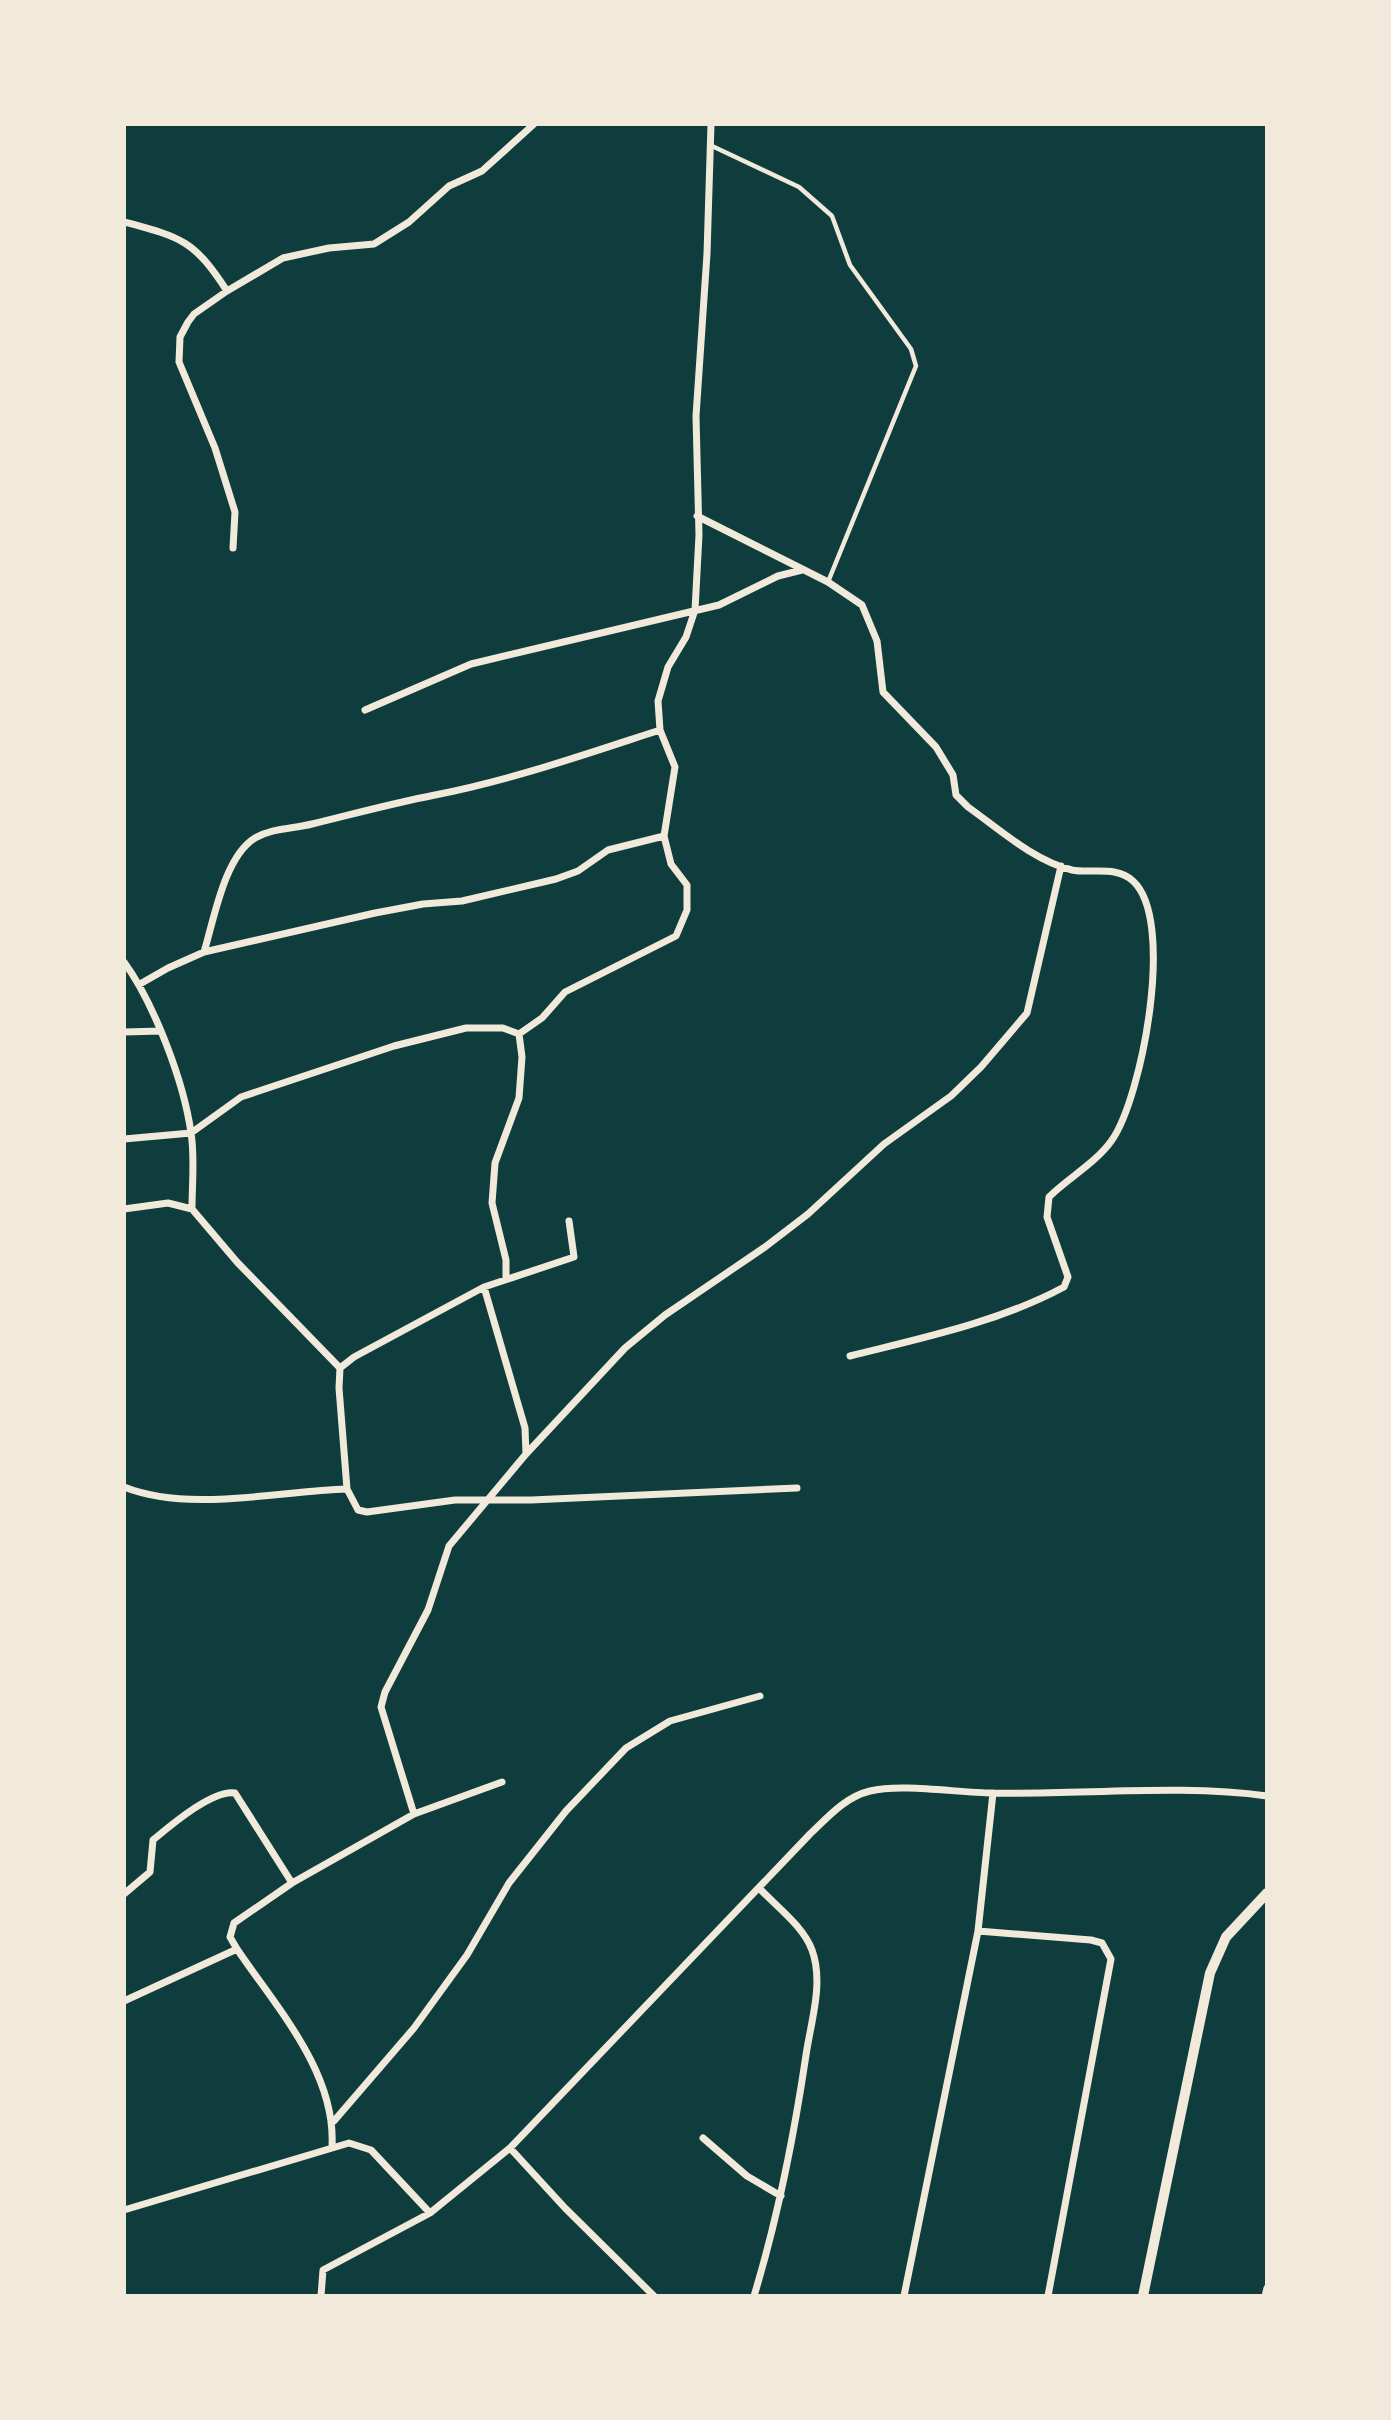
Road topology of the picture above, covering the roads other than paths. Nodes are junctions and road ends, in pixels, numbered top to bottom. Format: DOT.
graph roads {
  1 [pos="534,124"];
  2 [pos="711,124"];
  3 [pos="712,146"];
  4 [pos="124,222"];
  5 [pos="227,291"];
  6 [pos="697,516"];
  7 [pos="233,548"];
  8 [pos="802,570"];
  9 [pos="828,582"];
  10 [pos="695,610"];
  11 [pos="365,710"];
  12 [pos="660,730"];
  13 [pos="664,836"];
  14 [pos="1061,866"];
  15 [pos="204,952"];
  16 [pos="124,962"];
  17 [pos="139,985"];
  18 [pos="161,1031"];
  19 [pos="124,1032"];
  20 [pos="519,1034"];
  21 [pos="191,1133"];
  22 [pos="124,1139"];
  23 [pos="124,1209"];
  24 [pos="192,1209"];
  25 [pos="569,1220"];
  26 [pos="506,1279"];
  27 [pos="485,1287"];
  28 [pos="850,1356"];
  29 [pos="340,1368"];
  30 [pos="526,1454"];
  31 [pos="124,1487"];
  32 [pos="797,1488"];
  33 [pos="347,1489"];
  34 [pos="490,1498"];
  35 [pos="760,1696"];
  36 [pos="502,1782"];
  37 [pos="993,1793"];
  38 [pos="1267,1796"];
  39 [pos="414,1814"];
  40 [pos="292,1883"];
  41 [pos="760,1889"];
  42 [pos="1267,1893"];
  43 [pos="124,1894"];
  44 [pos="978,1931"];
  45 [pos="237,1949"];
  46 [pos="124,2001"];
  47 [pos="334,2121"];
  48 [pos="703,2138"];
  49 [pos="332,2146"];
  50 [pos="510,2148"];
  51 [pos="781,2196"];
  52 [pos="124,2210"];
  53 [pos="430,2213"];
  54 [pos="1267,2288"];
  55 [pos="646,2289"];
  56 [pos="321,2296"];
  57 [pos="641,2296"];
  58 [pos="654,2296"];
  59 [pos="754,2296"];
  60 [pos="904,2296"];
  61 [pos="1048,2296"];
  62 [pos="1143,2296"];
  63 [pos="1265,2296"];
  1 -- 5 [label="street"];
  2 -- 3 [label="street"];
  3 -- 6 [label="street"];
  3 -- 9 [label="lane"];
  4 -- 5 [label="street"];
  5 -- 7 [label="street"];
  6 -- 8 [label="street"];
  6 -- 10 [label="street"];
  8 -- 9 [label="street"];
  8 -- 10 [label="street"];
  9 -- 14 [label="street"];
  10 -- 11 [label="street"];
  10 -- 12 [label="street"];
  12 -- 13 [label="street"];
  12 -- 15 [label="street"];
  13 -- 15 [label="street"];
  13 -- 20 [label="street"];
  14 -- 28 [label="street"];
  14 -- 30 [label="street"];
  15 -- 17 [label="street"];
  16 -- 17 [label="street"];
  17 -- 18 [label="street"];
  18 -- 19 [label="street"];
  18 -- 21 [label="street"];
  20 -- 21 [label="street"];
  20 -- 26 [label="street"];
  21 -- 22 [label="street"];
  21 -- 24 [label="street"];
  23 -- 24 [label="street"];
  24 -- 29 [label="street"];
  25 -- 26 [label="street"];
  26 -- 27 [label="street"];
  27 -- 29 [label="street"];
  27 -- 30 [label="street"];
  29 -- 33 [label="street"];
  30 -- 34 [label="street"];
  31 -- 33 [label="street"];
  32 -- 34 [label="street"];
  33 -- 34 [label="street"];
  34 -- 39 [label="street"];
  35 -- 47 [label="street"];
  36 -- 39 [label="street"];
  37 -- 38 [label="street"];
  37 -- 41 [label="street"];
  37 -- 44 [label="street"];
  39 -- 40 [label="street"];
  40 -- 43 [label="street"];
  40 -- 45 [label="street"];
  41 -- 50 [label="street"];
  41 -- 51 [label="street"];
  42 -- 62 [label="street"];
  44 -- 60 [label="street"];
  44 -- 61 [label="street"];
  45 -- 46 [label="street"];
  45 -- 47 [label="street"];
  47 -- 49 [label="street"];
  48 -- 51 [label="street"];
  49 -- 52 [label="street"];
  49 -- 53 [label="street"];
  50 -- 53 [label="street"];
  50 -- 55 [label="street"];
  51 -- 59 [label="street"];
  53 -- 56 [label="street"];
  54 -- 63 [label="street"];
  55 -- 57 [label="street"];
  55 -- 58 [label="street"];
}
